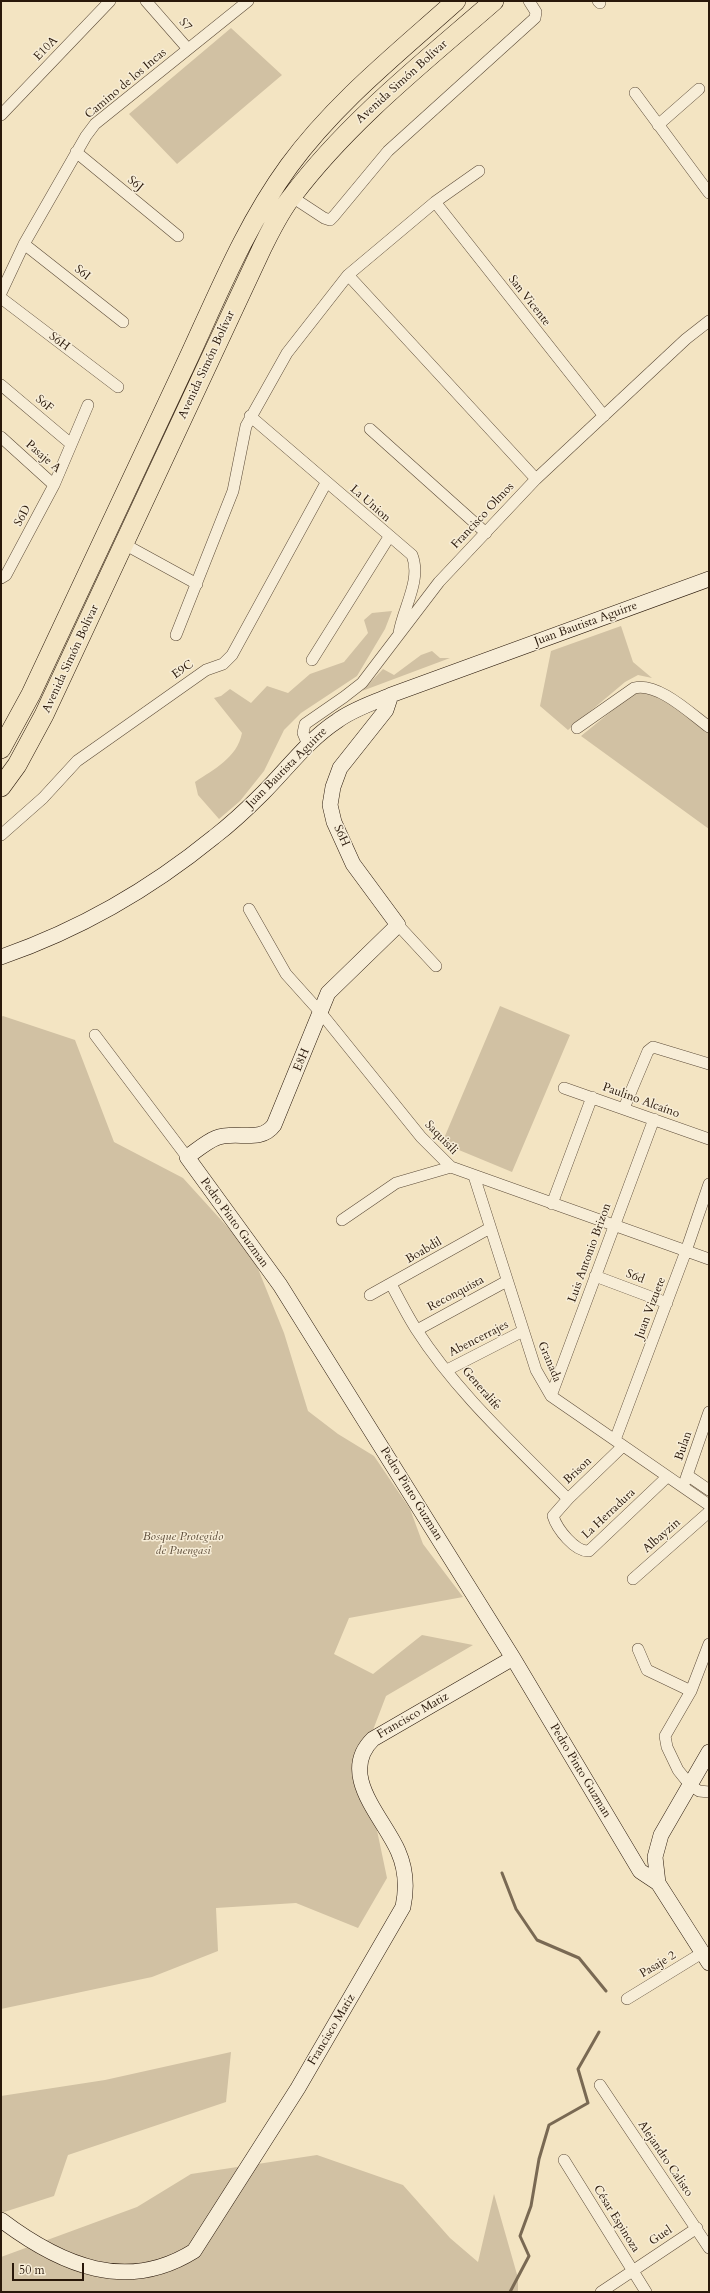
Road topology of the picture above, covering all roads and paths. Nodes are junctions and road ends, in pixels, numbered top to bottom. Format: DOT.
graph roads {
  1 [pos="110,1"];
  2 [pos="146,1"];
  3 [pos="248,1"];
  4 [pos="456,1"];
  5 [pos="494,1"];
  6 [pos="528,1"];
  7 [pos="188,49"];
  8 [pos="699,90"];
  9 [pos="635,94"];
  10 [pos="1,115"];
  11 [pos="658,125"];
  12 [pos="76,152"];
  13 [pos="479,171"];
  14 [pos="709,193"];
  15 [pos="292,196"];
  16 [pos="435,202"];
  17 [pos="178,236"];
  18 [pos="24,244"];
  19 [pos="348,275"];
  20 [pos="1,293"];
  21 [pos="1,298"];
  22 [pos="709,321"];
  23 [pos="123,322"];
  24 [pos="1,385"];
  25 [pos="118,387"];
  26 [pos="88,405"];
  27 [pos="250,416"];
  28 [pos="604,416"];
  29 [pos="370,429"];
  30 [pos="1,437"];
  31 [pos="71,444"];
  32 [pos="536,479"];
  33 [pos="326,483"];
  34 [pos="54,485"];
  35 [pos="486,533"];
  36 [pos="389,537"];
  37 [pos="124,544"];
  38 [pos="1,578"];
  39 [pos="709,579"];
  40 [pos="197,584"];
  41 [pos="176,635"];
  42 [pos="398,635"];
  43 [pos="312,660"];
  44 [pos="391,695"];
  45 [pos="709,727"];
  46 [pos="577,728"];
  47 [pos="308,744"];
  48 [pos="1,749"];
  49 [pos="1,787"];
  50 [pos="1,835"];
  51 [pos="249,909"];
  52 [pos="398,925"];
  53 [pos="1,957"];
  54 [pos="436,966"];
  55 [pos="321,1013"];
  56 [pos="95,1035"];
  57 [pos="709,1064"];
  58 [pos="564,1088"];
  59 [pos="592,1097"];
  60 [pos="624,1108"];
  61 [pos="654,1119"];
  62 [pos="709,1139"];
  63 [pos="186,1157"];
  64 [pos="451,1167"];
  65 [pos="474,1176"];
  66 [pos="709,1184"];
  67 [pos="552,1204"];
  68 [pos="342,1220"];
  69 [pos="613,1226"];
  70 [pos="490,1228"];
  71 [pos="686,1251"];
  72 [pos="709,1259"];
  73 [pos="595,1276"];
  74 [pos="507,1281"];
  75 [pos="391,1284"];
  76 [pos="370,1295"];
  77 [pos="667,1303"];
  78 [pos="417,1330"];
  79 [pos="523,1331"];
  80 [pos="447,1370"];
  81 [pos="551,1396"];
  82 [pos="709,1412"];
  83 [pos="619,1443"];
  84 [pos="687,1475"];
  85 [pos="667,1477"];
  86 [pos="683,1487"];
  87 [pos="709,1490"];
  88 [pos="568,1499"];
  89 [pos="709,1505"];
  90 [pos="709,1512"];
  91 [pos="553,1516"];
  92 [pos="633,1579"];
  93 [pos="709,1644"];
  94 [pos="638,1649"];
  95 [pos="513,1658"];
  96 [pos="690,1691"];
  97 [pos="709,1752"];
  98 [pos="690,1785"];
  99 [pos="709,1792"];
  100 [pos="658,1883"];
  101 [pos="706,1958"];
  102 [pos="628,1999"];
  103 [pos="600,2084"];
  104 [pos="564,2160"];
  105 [pos="1,2220"];
  106 [pos="697,2228"];
  107 [pos="709,2248"];
  108 [pos="633,2271"];
  109 [pos="155,2283"];
  110 [pos="96,2284"];
  111 [pos="601,2292"];
  112 [pos="646,2292"];
  1 -- 10 [label="street, E10A"];
  2 -- 7 [label="street, S7"];
  3 -- 7 [label="street, Camino de los Incas"];
  4 -- 48 [label="highway, Avenida Simón Bolívar"];
  5 -- 15 [label="highway, Avenida Simón Bolívar"];
  6 -- 15 [label="street"];
  7 -- 12 [label="street, Camino de los Incas"];
  8 -- 11 [label="street"];
  9 -- 11 [label="street"];
  11 -- 14 [label="street"];
  12 -- 17 [label="street, S6J"];
  12 -- 18 [label="street, Camino de los Incas"];
  13 -- 16 [label="street"];
  15 -- 37 [label="highway, Avenida Simón Bolívar"];
  16 -- 19 [label="street"];
  16 -- 28 [label="street, San Vicente"];
  18 -- 20 [label="street, Camino de los Incas"];
  18 -- 23 [label="street, S6I"];
  19 -- 27 [label="street"];
  19 -- 32 [label="street"];
  21 -- 25 [label="street, S6H"];
  22 -- 28 [label="street, Francisco Olmos"];
  24 -- 31 [label="street, S6F"];
  26 -- 31 [label="street, Pasaje A"];
  27 -- 33 [label="street, La Union"];
  27 -- 40 [label="street"];
  28 -- 32 [label="street, Francisco Olmos"];
  29 -- 35 [label="street"];
  30 -- 34 [label="street, Pasaje A"];
  31 -- 34 [label="street, Pasaje A"];
  32 -- 35 [label="street, Francisco Olmos"];
  33 -- 36 [label="street, La Union"];
  33 -- 50 [label="street, E9C"];
  34 -- 38 [label="street, S6D"];
  35 -- 42 [label="street, Francisco Olmos"];
  36 -- 42 [label="street, La Union"];
  36 -- 43 [label="street"];
  37 -- 40 [label="street"];
  37 -- 49 [label="highway, Avenida Simón Bolívar"];
  39 -- 44 [label="street, Juan Bautista Aguirre"];
  40 -- 41 [label="street"];
  42 -- 47 [label="street, Francisco Olmos"];
  44 -- 47 [label="street, Juan Bautista Aguirre"];
  44 -- 52 [label="street, S6H"];
  45 -- 46 [label="street"];
  47 -- 53 [label="street, Juan Bautista Aguirre"];
  51 -- 55 [label="street, Saquisili"];
  52 -- 54 [label="street, S6H"];
  52 -- 55 [label="street, E8H"];
  55 -- 63 [label="street, E8H"];
  55 -- 64 [label="street, Saquisili"];
  56 -- 63 [label="street, Pedro Pinto Guzman"];
  57 -- 60 [label="street"];
  58 -- 59 [label="street, Paulino Alcaíno"];
  59 -- 60 [label="street, Paulino Alcaíno"];
  59 -- 67 [label="street"];
  60 -- 61 [label="street, Paulino Alcaíno"];
  61 -- 62 [label="street, Paulino Alcaíno"];
  61 -- 69 [label="street, Luis Antonio Brizon"];
  63 -- 95 [label="street, Pedro Pinto Guzman"];
  64 -- 65 [label="street, Saquisili"];
  64 -- 68 [label="street"];
  65 -- 67 [label="street, Saquisili"];
  65 -- 70 [label="street, Granada"];
  66 -- 71 [label="street, Juan Vizuete"];
  67 -- 69 [label="street, Saquisili"];
  69 -- 71 [label="street, Saquisili"];
  69 -- 73 [label="street, Luis Antonio Brizon"];
  70 -- 74 [label="street, Granada"];
  70 -- 75 [label="street, Boabdil"];
  71 -- 72 [label="street, Saquisili"];
  71 -- 77 [label="street, Juan Vizuete"];
  73 -- 77 [label="street, S6d"];
  73 -- 81 [label="street, Luis Antonio Brizon"];
  74 -- 78 [label="street, Reconquista"];
  74 -- 79 [label="street, Granada"];
  75 -- 76 [label="street, Boabdil"];
  75 -- 78 [label="street, Generalife"];
  77 -- 83 [label="street, Juan Vizuete"];
  78 -- 80 [label="street, Generalife"];
  79 -- 80 [label="street, Abencerrajes"];
  79 -- 81 [label="street, Granada"];
  80 -- 88 [label="street, Generalife"];
  81 -- 83 [label="street, Granada"];
  82 -- 84 [label="street, Bulan"];
  83 -- 85 [label="street, Granada"];
  83 -- 88 [label="street, Brison"];
  84 -- 86 [label="street, Bulan"];
  84 -- 87 [label="street"];
  85 -- 86 [label="street, Granada"];
  85 -- 91 [label="street, La Herradura"];
  86 -- 89 [label="street, Granada"];
  88 -- 91 [label="street, Brison"];
  90 -- 92 [label="street, Albayzin"];
  93 -- 96 [label="street"];
  94 -- 96 [label="street"];
  95 -- 100 [label="street, Pedro Pinto Guzman"];
  95 -- 109 [label="street, Francisco Matiz"];
  96 -- 98 [label="street"];
  97 -- 98 [label="street"];
  98 -- 99 [label="street"];
  98 -- 100 [label="street"];
  100 -- 101 [label="street, Pedro Pinto Guzman"];
  101 -- 102 [label="street, Pasaje 2"];
  103 -- 106 [label="street, Alejandro Calisto"];
  104 -- 108 [label="street, César Espinoza"];
  105 -- 110 [label="street"];
  106 -- 107 [label="street, Alejandro Calisto"];
  106 -- 108 [label="street, Guel"];
  108 -- 111 [label="street, Guel"];
  108 -- 112 [label="street, César Espinoza"];
}
